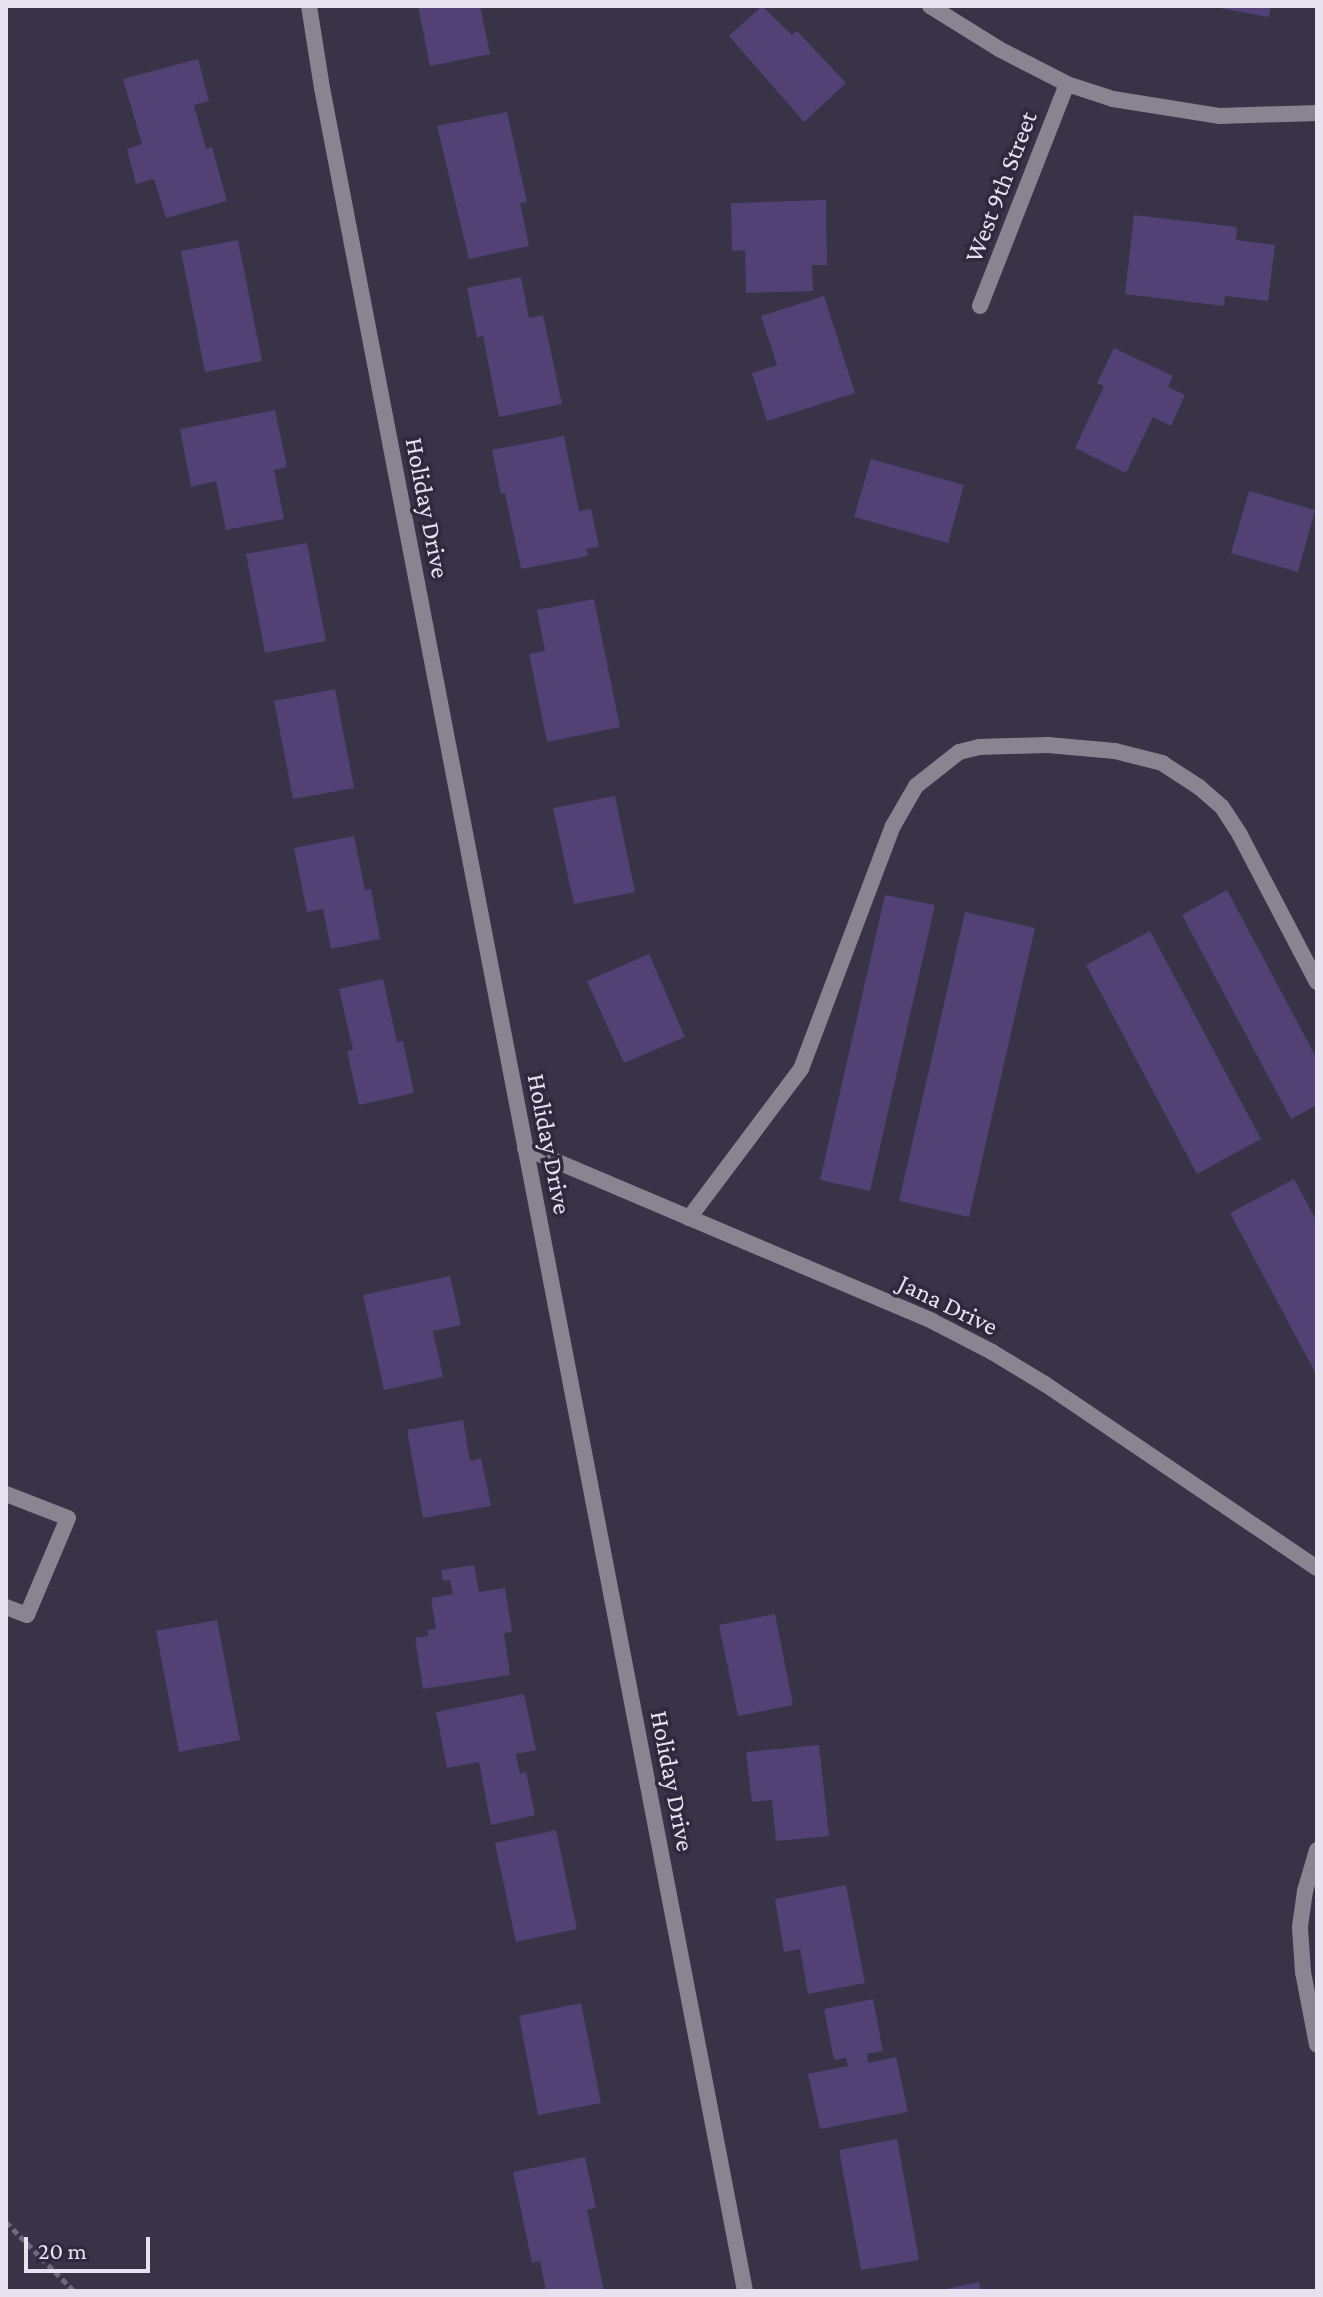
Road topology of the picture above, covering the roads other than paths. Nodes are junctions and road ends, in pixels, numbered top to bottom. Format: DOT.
graph roads {
  1 [pos="309,6"];
  2 [pos="930,6"];
  3 [pos="1067,84"];
  4 [pos="1317,113"];
  5 [pos="980,306"];
  6 [pos="1317,982"];
  7 [pos="525,1148"];
  8 [pos="689,1218"];
  9 [pos="6,1494"];
  10 [pos="1317,1568"];
  11 [pos="6,1607"];
  12 [pos="1317,1850"];
  13 [pos="1317,2045"];
  14 [pos="745,2291"];
  1 -- 7 [label="street, Holiday Drive"];
  2 -- 3 [label="street"];
  3 -- 4 [label="street"];
  3 -- 5 [label="street, West 9th Street"];
  6 -- 8 [label="street"];
  7 -- 8 [label="street, Jana Drive"];
  7 -- 14 [label="street, Holiday Drive"];
  8 -- 10 [label="street, Jana Drive"];
  9 -- 11 [label="street"];
  12 -- 13 [label="street"];
}
